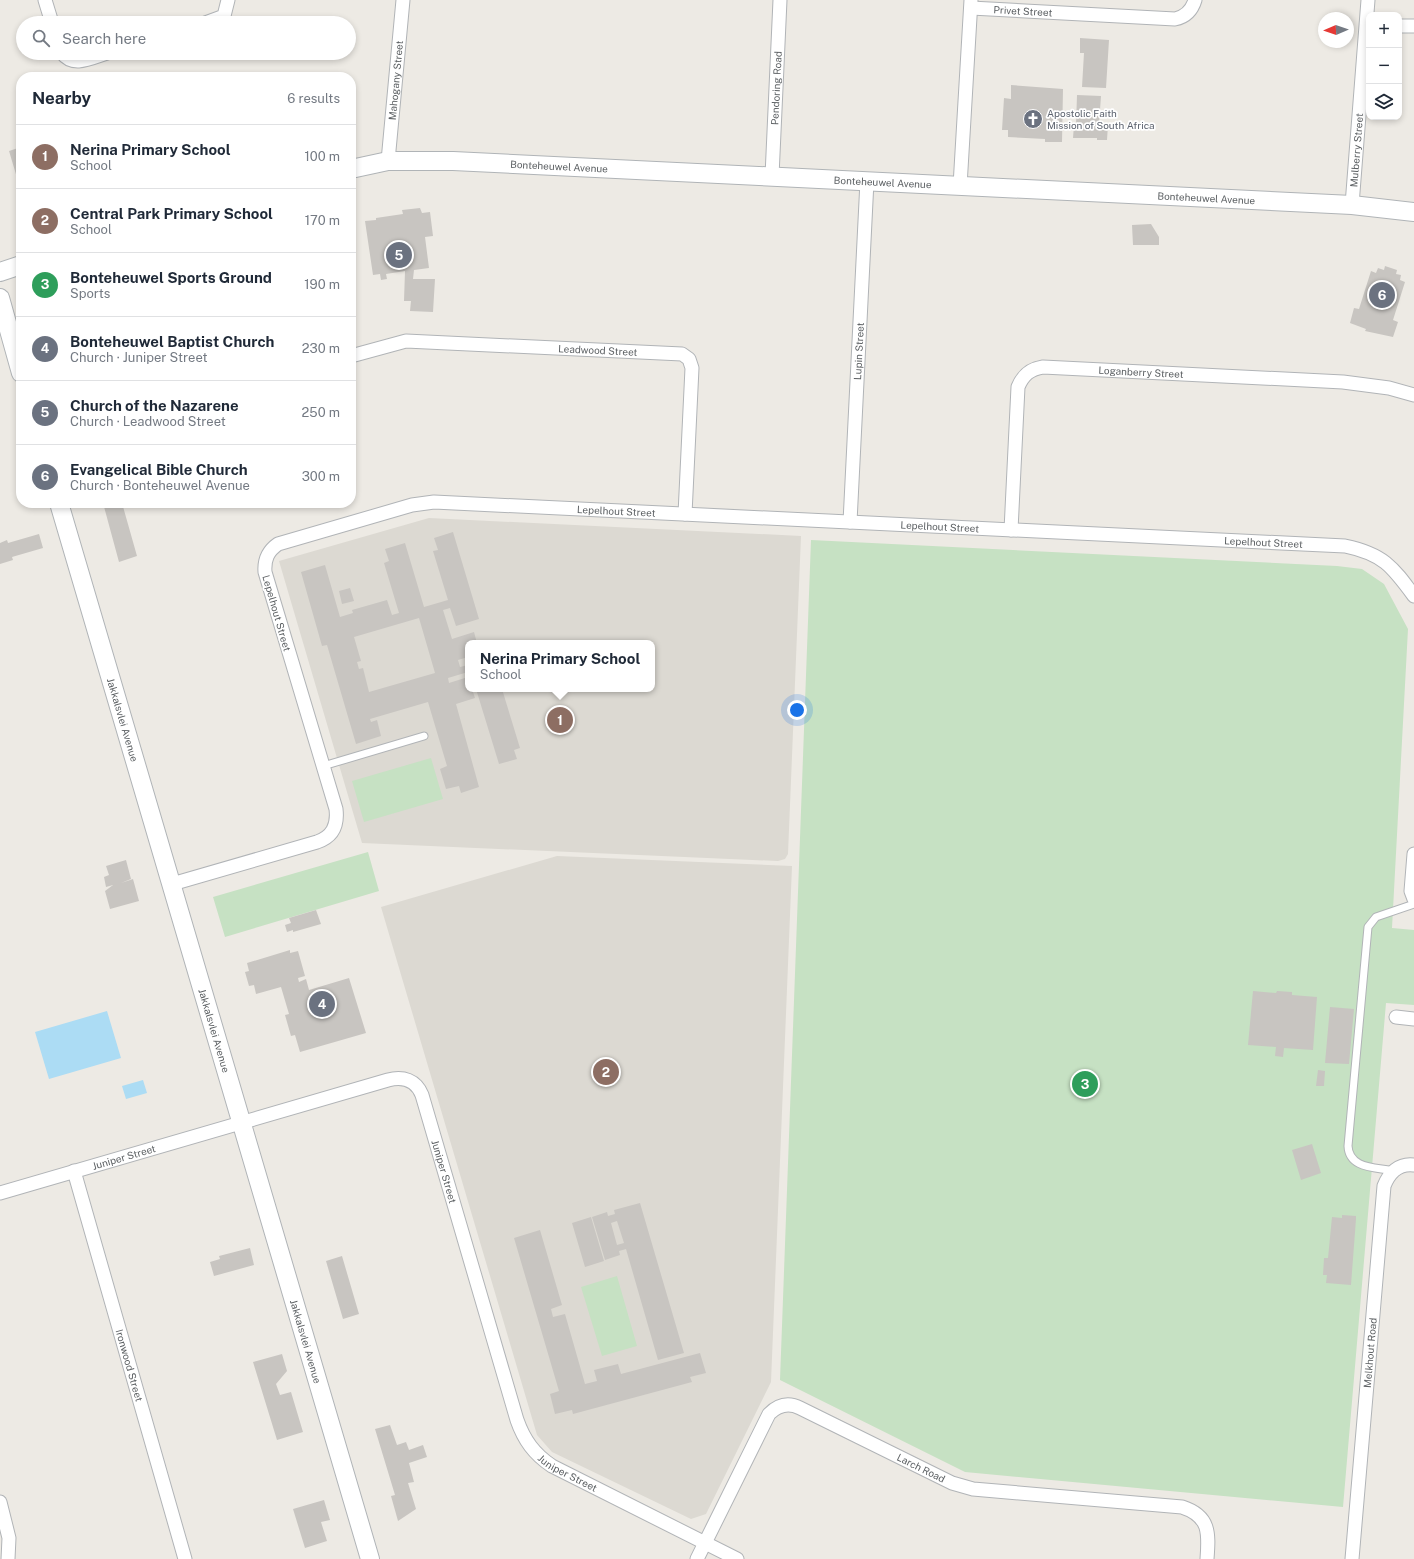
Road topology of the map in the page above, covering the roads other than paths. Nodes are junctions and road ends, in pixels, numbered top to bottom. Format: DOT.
graph roads {
  1 [pos="45,0"];
  2 [pos="228,0"];
  3 [pos="403,0"];
  4 [pos="780,0"];
  5 [pos="1195,0"];
  6 [pos="1368,0"];
  7 [pos="971,4"];
  8 [pos="1368,12"];
  9 [pos="50,16"];
  10 [pos="224,16"];
  11 [pos="1402,26"];
  12 [pos="1414,26"];
  13 [pos="1366,46"];
  14 [pos="388,161"];
  15 [pos="356,168"];
  16 [pos="772,176"];
  17 [pos="867,181"];
  18 [pos="960,186"];
  19 [pos="1352,205"];
  20 [pos="1414,212"];
  21 [pos="16,267"];
  22 [pos="0,272"];
  23 [pos="0,298"];
  24 [pos="16,355"];
  25 [pos="356,355"];
  26 [pos="1414,395"];
  27 [pos="60,508"];
  28 [pos="685,514"];
  29 [pos="850,522"];
  30 [pos="1011,530"];
  31 [pos="1414,596"];
  32 [pos="424,736"];
  33 [pos="323,766"];
  34 [pos="1414,854"];
  35 [pos="172,884"];
  36 [pos="1414,900"];
  37 [pos="1414,904"];
  38 [pos="1396,1017"];
  39 [pos="1414,1019"];
  40 [pos="242,1122"];
  41 [pos="1414,1165"];
  42 [pos="74,1171"];
  43 [pos="1393,1171"];
  44 [pos="0,1193"];
  45 [pos="0,1502"];
  46 [pos="705,1543"];
  47 [pos="8,1559"];
  48 [pos="185,1559"];
  49 [pos="370,1559"];
  50 [pos="697,1559"];
  51 [pos="737,1559"];
  52 [pos="1206,1559"];
  53 [pos="1352,1559"];
  1 -- 9 [label="street"];
  2 -- 10 [label="street"];
  3 -- 14 [label="street, Mahogany Street"];
  4 -- 16 [label="street, Pendoring Road"];
  5 -- 7 [label="street, Privet Street"];
  6 -- 8 [label="street, Mulberry Street"];
  7 -- 18 [label="street, Privet Street"];
  11 -- 12 [label="street"];
  13 -- 19 [label="street, Mulberry Street"];
  14 -- 15 [label="street, Bonteheuwel Avenue"];
  14 -- 16 [label="street, Bonteheuwel Avenue"];
  16 -- 17 [label="street, Bonteheuwel Avenue"];
  17 -- 18 [label="street, Bonteheuwel Avenue"];
  17 -- 29 [label="street, Lupin Street"];
  18 -- 19 [label="street, Bonteheuwel Avenue"];
  19 -- 20 [label="street, Bonteheuwel Avenue"];
  21 -- 22 [label="street"];
  23 -- 24 [label="street"];
  25 -- 28 [label="street, Leadwood Street"];
  26 -- 30 [label="street, Loganberry Street"];
  27 -- 35 [label="street, Jakkalsvlei Avenue"];
  28 -- 29 [label="street, Lepelhout Street"];
  28 -- 33 [label="street, Lepelhout Street"];
  29 -- 30 [label="street, Lepelhout Street"];
  30 -- 31 [label="street, Lepelhout Street"];
  32 -- 33 [label="lane"];
  33 -- 35 [label="street, Lepelhout Street"];
  34 -- 36 [label="street"];
  35 -- 40 [label="street, Jakkalsvlei Avenue"];
  37 -- 43 [label="lane"];
  38 -- 39 [label="street"];
  40 -- 42 [label="street, Juniper Street"];
  40 -- 46 [label="street, Juniper Street"];
  40 -- 49 [label="street, Jakkalsvlei Avenue"];
  41 -- 43 [label="street"];
  42 -- 44 [label="street, Juniper Street"];
  42 -- 48 [label="street, Ironwood Street"];
  43 -- 53 [label="street, Melkhout Road"];
  45 -- 47 [label="street"];
  46 -- 50 [label="street, Larch Road"];
  46 -- 51 [label="street, Juniper Street"];
  46 -- 52 [label="street, Larch Road"];
}
